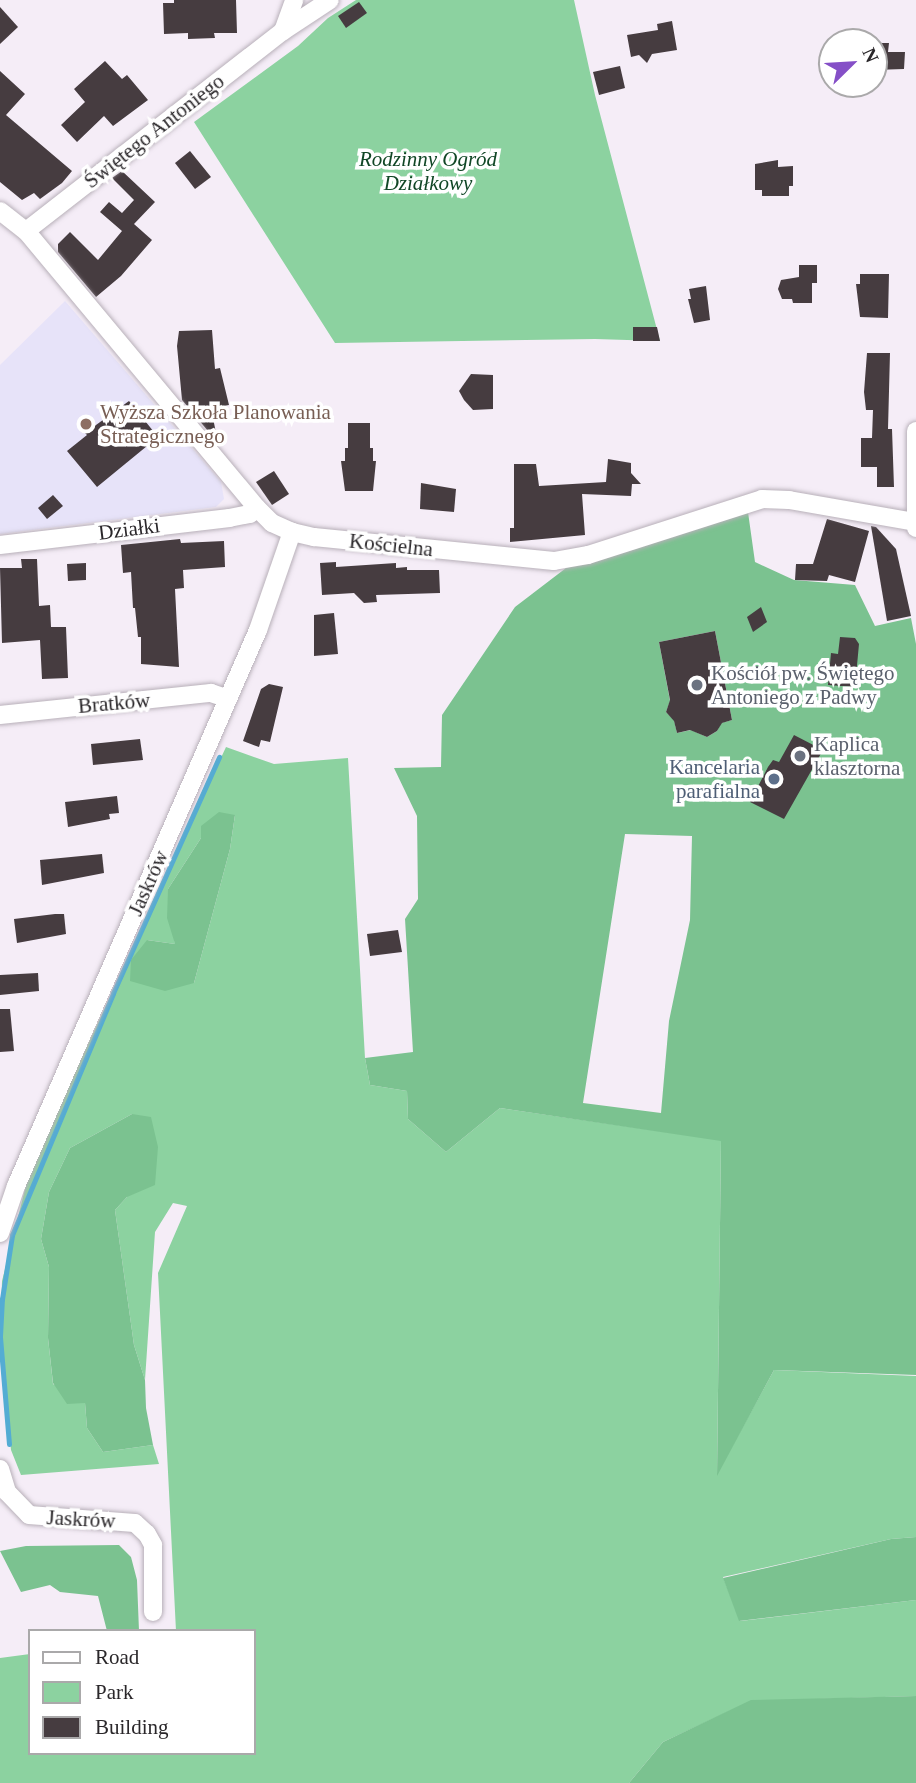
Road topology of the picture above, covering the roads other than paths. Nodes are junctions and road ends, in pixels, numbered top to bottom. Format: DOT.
graph roads {
  1 [pos="293,0"];
  2 [pos="330,0"];
  3 [pos="283,30"];
  4 [pos="0,211"];
  5 [pos="26,232"];
  6 [pos="916,431"];
  7 [pos="257,508"];
  8 [pos="915,525"];
  9 [pos="292,532"];
  10 [pos="0,545"];
  11 [pos="228,699"];
  12 [pos="0,715"];
  13 [pos="0,1233"];
  14 [pos="0,1469"];
  15 [pos="153,1612"];
  1 -- 3 [label="street"];
  2 -- 3 [label="street, Świętego Antoniego"];
  3 -- 5 [label="street, Świętego Antoniego"];
  4 -- 5 [label="street, Kościelna"];
  5 -- 7 [label="street, Kościelna"];
  6 -- 8 [label="street, Kościelna"];
  7 -- 9 [label="street, Kościelna"];
  7 -- 10 [label="street, Działki"];
  8 -- 9 [label="street, Kościelna"];
  9 -- 11 [label="street, Jaskrów"];
  11 -- 12 [label="street, Bratków"];
  11 -- 13 [label="street, Jaskrów"];
  14 -- 15 [label="street, Jaskrów"];
}
